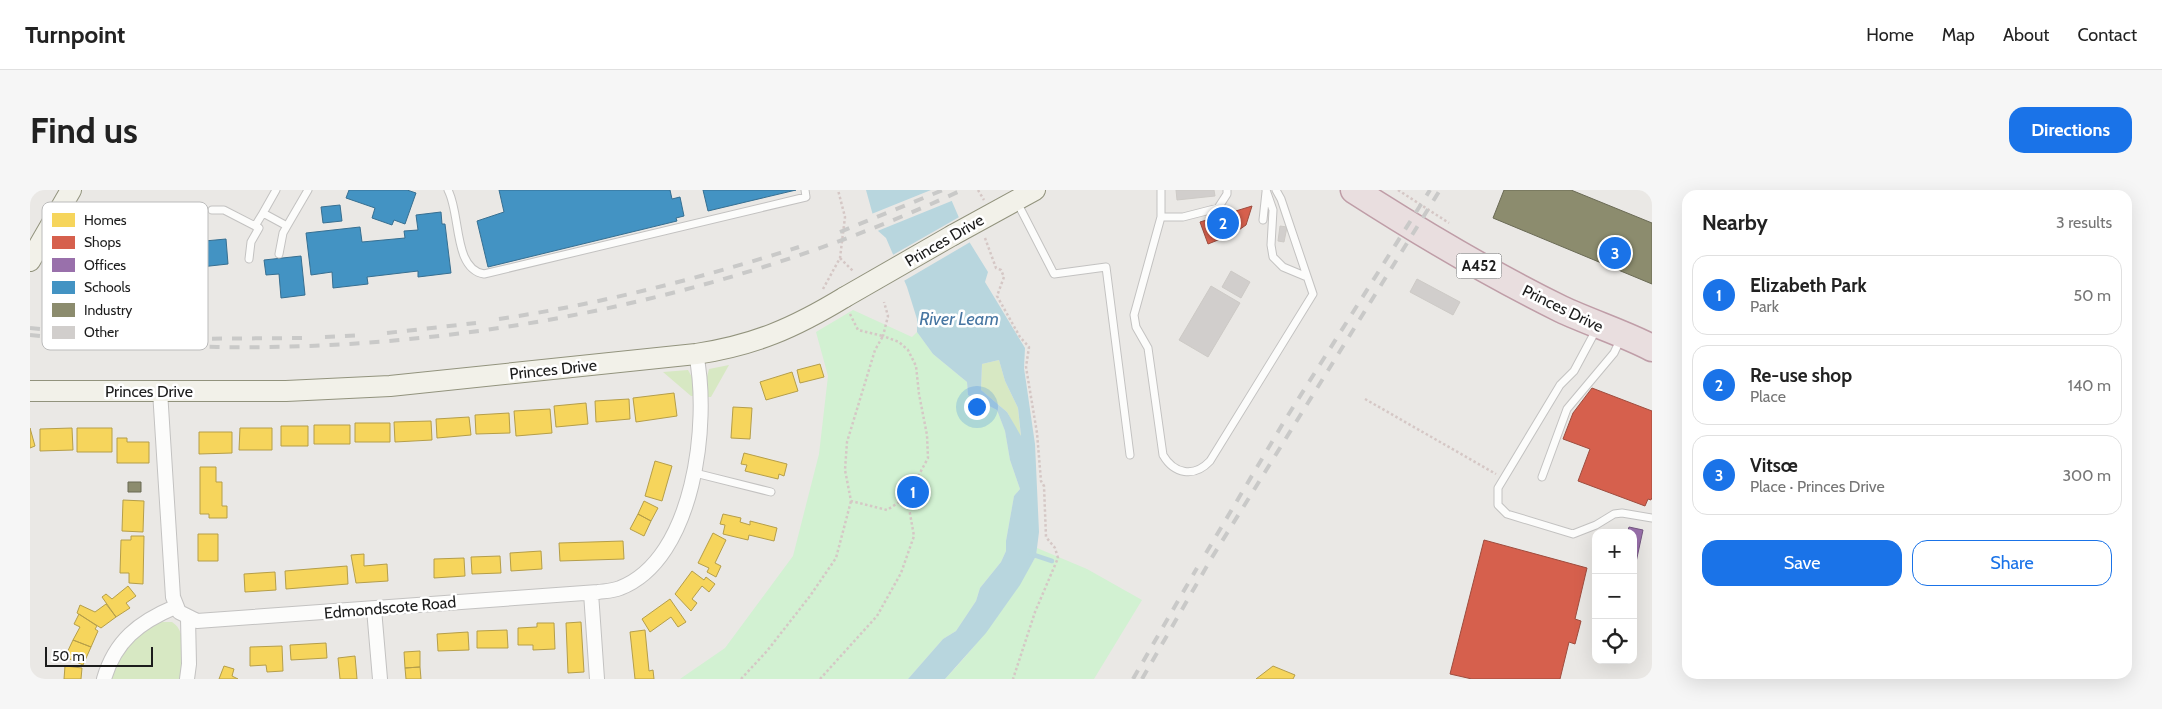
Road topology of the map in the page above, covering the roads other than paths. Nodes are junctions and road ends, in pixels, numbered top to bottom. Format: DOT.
graph roads {
  1 [pos="71,190"];
  2 [pos="276,190"];
  3 [pos="308,190"];
  4 [pos="448,190"];
  5 [pos="805,190"];
  6 [pos="1035,190"];
  7 [pos="1161,190"];
  8 [pos="1227,190"];
  9 [pos="1276,190"];
  10 [pos="1354,190"];
  11 [pos="1266,191"];
  12 [pos="1015,200"];
  13 [pos="64,202"];
  14 [pos="212,210"];
  15 [pos="263,213"];
  16 [pos="1161,217"];
  17 [pos="1263,220"];
  18 [pos="256,226"];
  19 [pos="287,226"];
  20 [pos="42,240"];
  21 [pos="278,254"];
  22 [pos="250,260"];
  23 [pos="30,261"];
  24 [pos="1308,277"];
  25 [pos="1599,325"];
  26 [pos="1643,343"];
  27 [pos="696,354"];
  28 [pos="30,390"];
  29 [pos="160,391"];
  30 [pos="1130,455"];
  31 [pos="695,473"];
  32 [pos="1542,477"];
  33 [pos="771,492"];
  34 [pos="1652,518"];
  35 [pos="591,593"];
  36 [pos="175,607"];
  37 [pos="374,609"];
  38 [pos="188,618"];
  39 [pos="104,679"];
  40 [pos="187,679"];
  41 [pos="380,679"];
  42 [pos="596,679"];
  1 -- 13 [label="street"];
  2 -- 15 [label="lane"];
  3 -- 19 [label="lane"];
  4 -- 5 [label="lane"];
  6 -- 12 [label="street, Princes Drive"];
  7 -- 16 [label="lane"];
  8 -- 16 [label="lane"];
  9 -- 24 [label="lane"];
  10 -- 25 [label="highway, Princes Drive / A452"];
  11 -- 17 [label="lane"];
  11 -- 24 [label="lane"];
  12 -- 27 [label="street, Princes Drive, bridge"];
  12 -- 30 [label="lane"];
  14 -- 18 [label="lane"];
  15 -- 18 [label="lane"];
  15 -- 19 [label="lane"];
  16 -- 24 [label="lane"];
  18 -- 22 [label="lane"];
  19 -- 21 [label="lane"];
  20 -- 23 [label="street"];
  25 -- 26 [label="highway, Princes Drive / A452"];
  25 -- 34 [label="lane"];
  26 -- 32 [label="lane"];
  27 -- 29 [label="street, Princes Drive"];
  27 -- 31 [label="street, Edmondscote Road"];
  28 -- 29 [label="street, Princes Drive"];
  29 -- 36 [label="street"];
  31 -- 33 [label="lane"];
  31 -- 35 [label="street, Edmondscote Road"];
  35 -- 37 [label="street, Edmondscote Road"];
  35 -- 42 [label="street"];
  36 -- 38 [label="street"];
  36 -- 39 [label="street"];
  37 -- 38 [label="street, Edmondscote Road"];
  37 -- 41 [label="street"];
  38 -- 40 [label="street"];
}
